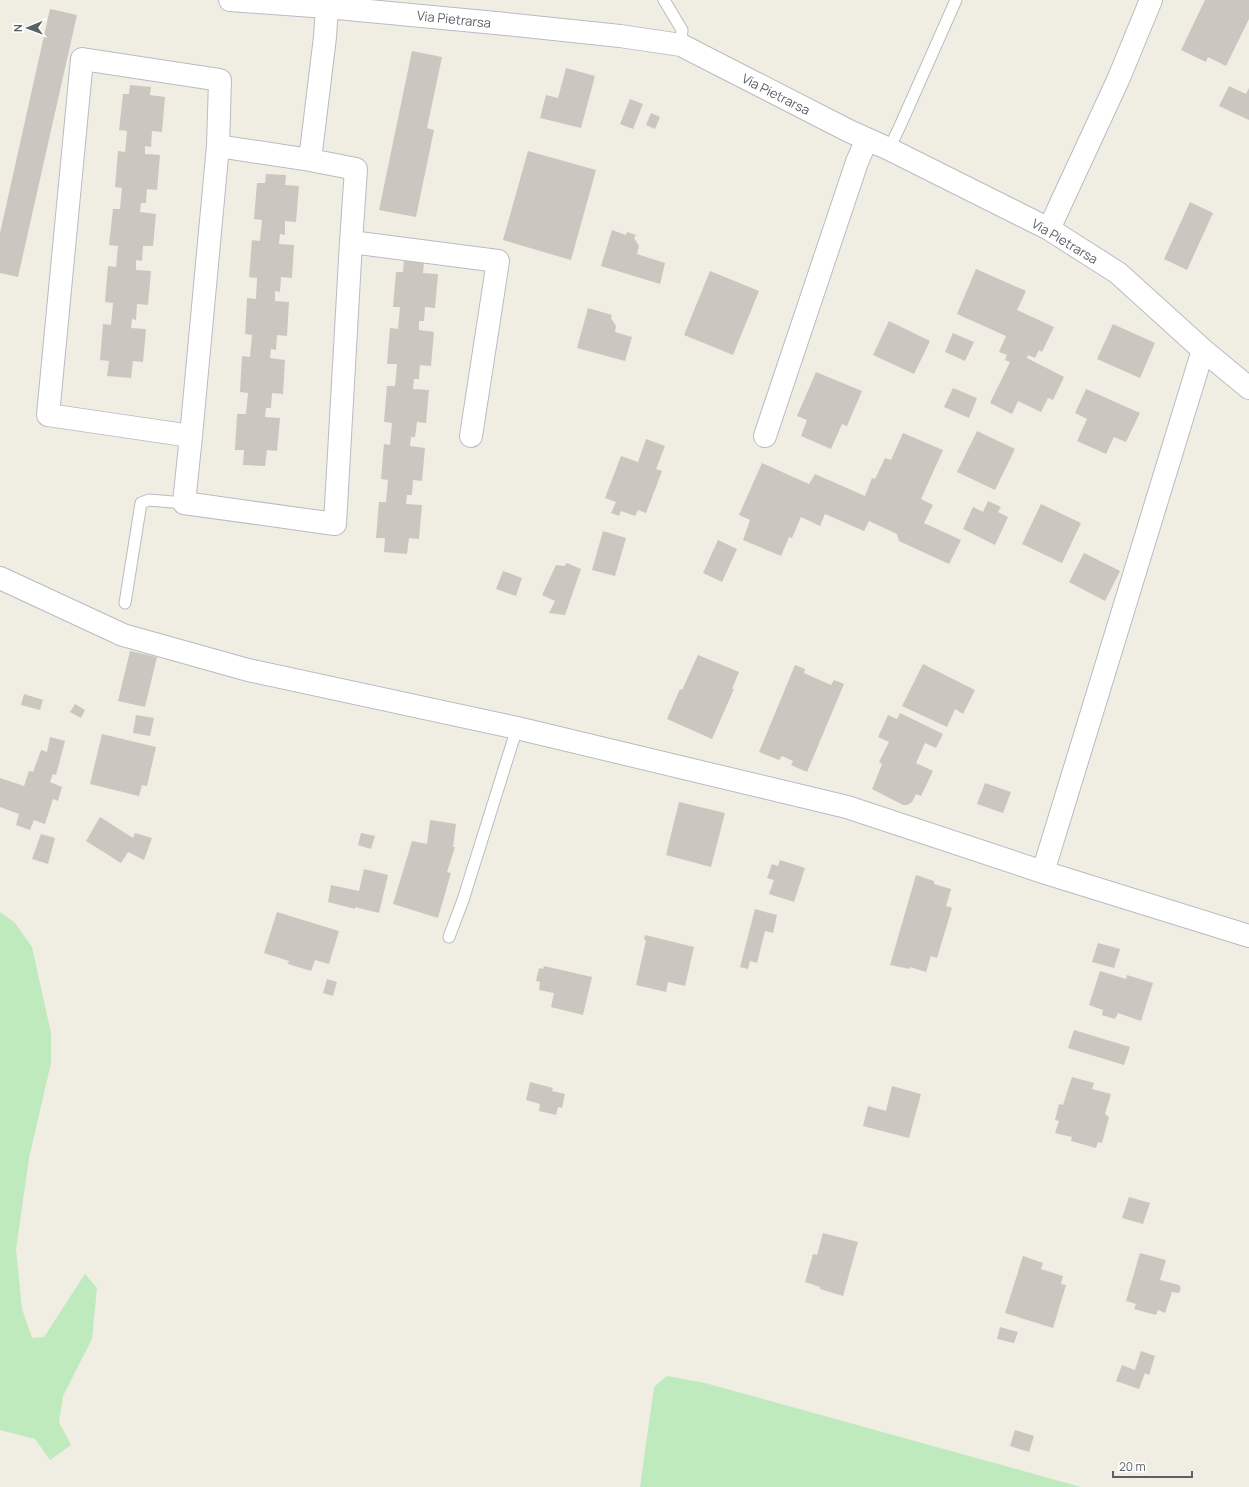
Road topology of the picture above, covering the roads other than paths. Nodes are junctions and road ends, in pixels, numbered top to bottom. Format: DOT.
graph roads {
  1 [pos="230,0"];
  2 [pos="664,0"];
  3 [pos="956,0"];
  4 [pos="1151,0"];
  5 [pos="327,7"];
  6 [pos="681,45"];
  7 [pos="867,139"];
  8 [pos="218,146"];
  9 [pos="889,149"];
  10 [pos="310,160"];
  11 [pos="1049,229"];
  12 [pos="351,242"];
  13 [pos="1203,350"];
  14 [pos="1249,388"];
  15 [pos="192,436"];
  16 [pos="471,436"];
  17 [pos="765,436"];
  18 [pos="184,503"];
  19 [pos="0,578"];
  20 [pos="125,602"];
  21 [pos="517,728"];
  22 [pos="1043,872"];
  23 [pos="1249,936"];
  24 [pos="449,937"];
  1 -- 5 [label="street, Via Pietrarsa"];
  2 -- 6 [label="lane"];
  3 -- 9 [label="lane"];
  4 -- 11 [label="street"];
  5 -- 6 [label="street, Via Pietrarsa"];
  5 -- 10 [label="street"];
  6 -- 7 [label="street, Via Pietrarsa"];
  7 -- 9 [label="street, Via Pietrarsa"];
  7 -- 17 [label="street"];
  8 -- 10 [label="street"];
  8 -- 15 [label="street"];
  8 -- 15 [label="street"];
  9 -- 11 [label="street, Via Pietrarsa"];
  10 -- 12 [label="street"];
  11 -- 13 [label="street, Via Pietrarsa"];
  12 -- 16 [label="street"];
  12 -- 18 [label="street"];
  13 -- 14 [label="street, Via Pietrarsa"];
  13 -- 22 [label="street"];
  15 -- 18 [label="street"];
  18 -- 20 [label="lane"];
  19 -- 21 [label="street"];
  21 -- 22 [label="street"];
  21 -- 24 [label="lane"];
  22 -- 23 [label="street"];
}
